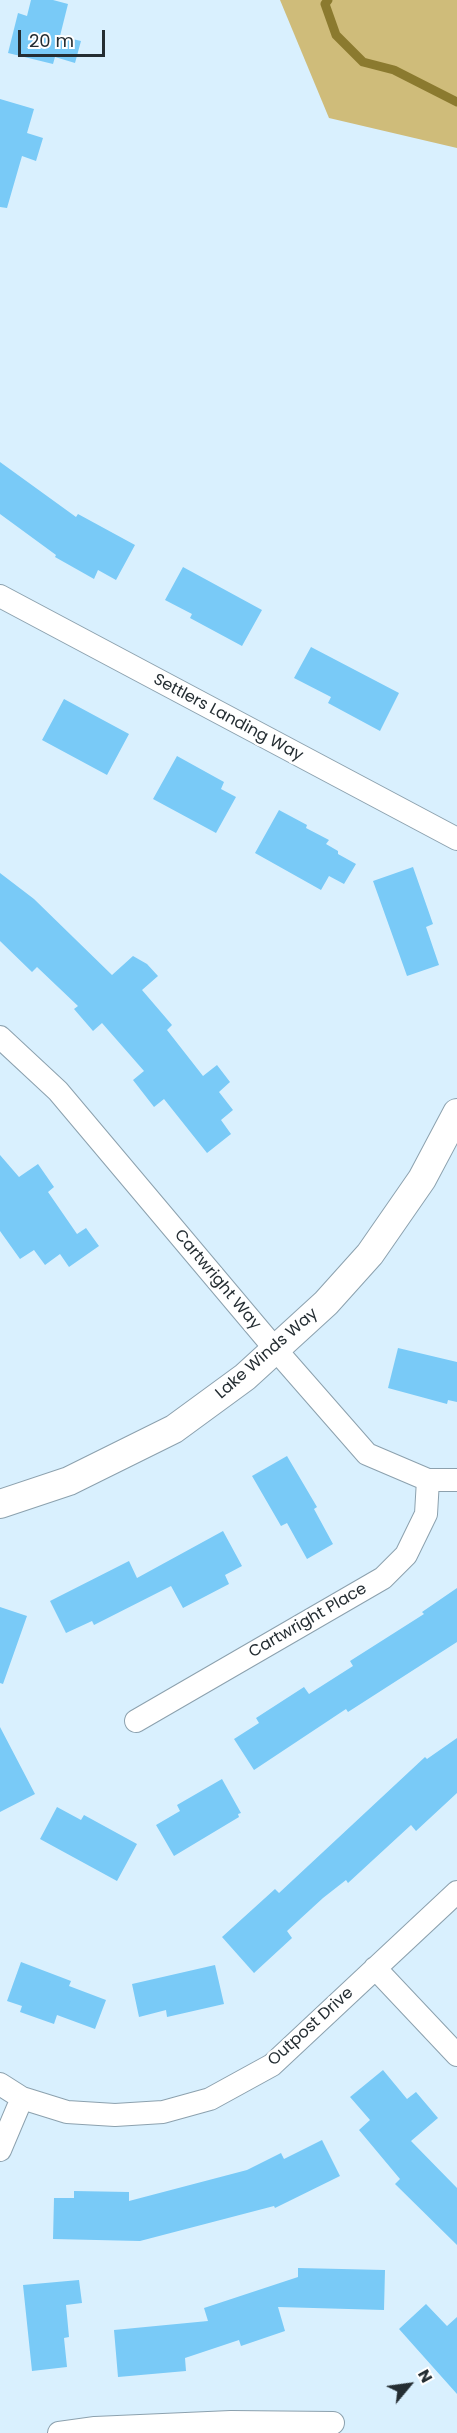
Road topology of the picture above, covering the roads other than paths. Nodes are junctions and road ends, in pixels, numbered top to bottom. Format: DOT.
graph roads {
  1 [pos="0,596"];
  2 [pos="457,839"];
  3 [pos="0,1037"];
  4 [pos="457,1113"];
  5 [pos="276,1350"];
  6 [pos="428,1480"];
  7 [pos="457,1480"];
  8 [pos="0,1504"];
  9 [pos="136,1721"];
  10 [pos="457,1892"];
  11 [pos="375,1968"];
  12 [pos="457,2055"];
  13 [pos="0,2084"];
  14 [pos="22,2098"];
  15 [pos="0,2150"];
  16 [pos="333,2423"];
  17 [pos="59,2433"];
  1 -- 2 [label="street, Settlers Landing Way"];
  3 -- 5 [label="street, Cartwright Way"];
  4 -- 5 [label="street, Lake Winds Way"];
  5 -- 6 [label="street, Cartwright Way"];
  5 -- 8 [label="street, Lake Winds Way"];
  6 -- 7 [label="street, Cartwright Way"];
  6 -- 9 [label="street, Cartwright Place"];
  10 -- 11 [label="street, Outpost Drive"];
  11 -- 12 [label="street"];
  11 -- 14 [label="street, Outpost Drive"];
  13 -- 14 [label="street, Outpost Drive"];
  14 -- 15 [label="street"];
  16 -- 17 [label="street"];
}
